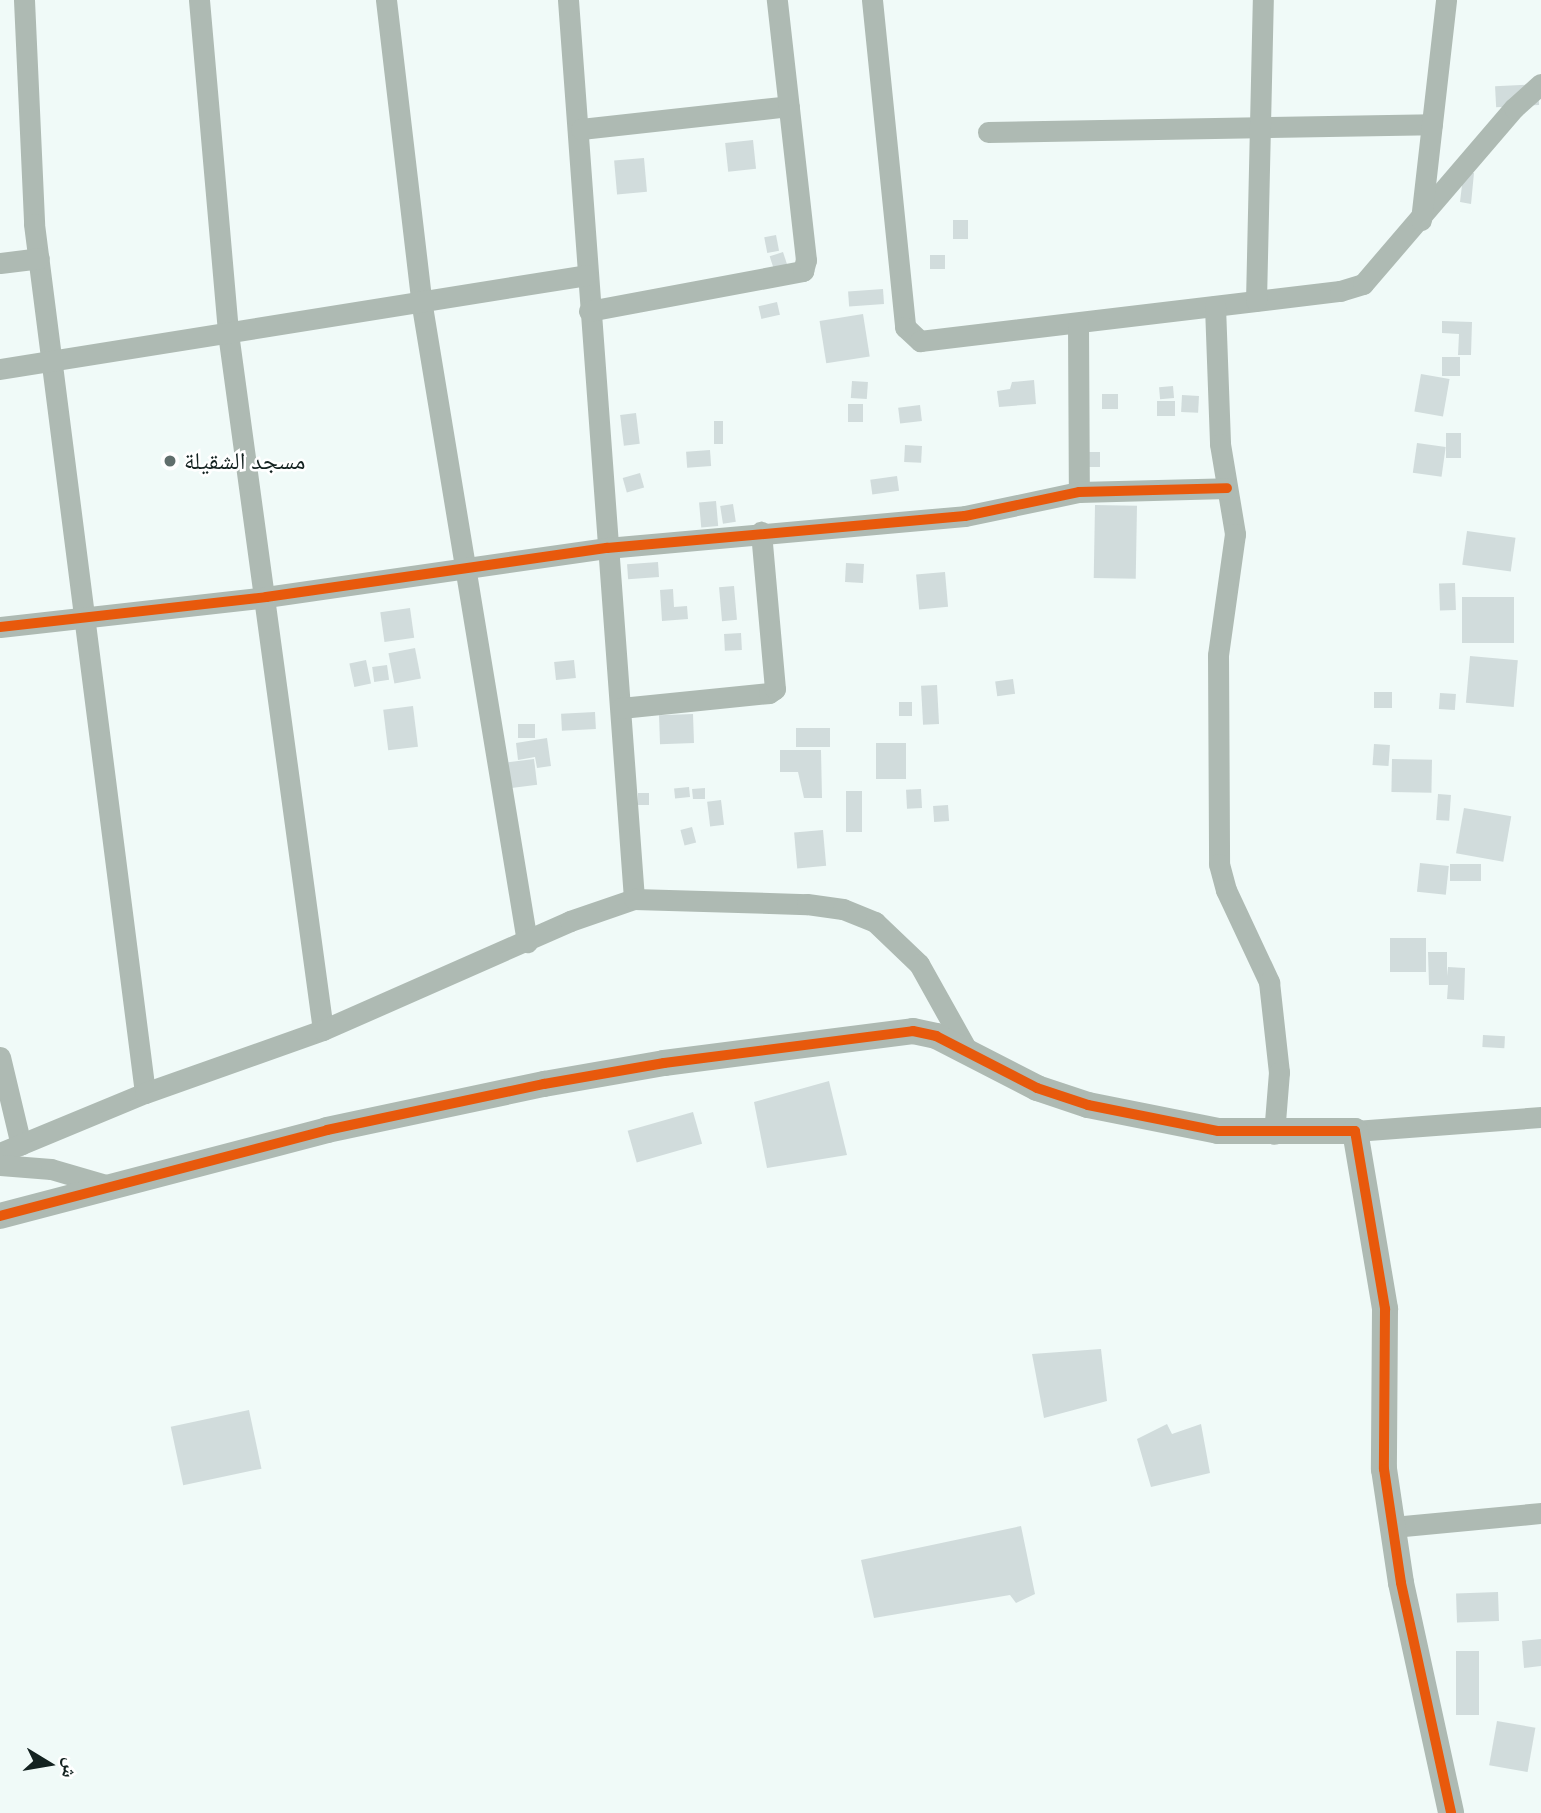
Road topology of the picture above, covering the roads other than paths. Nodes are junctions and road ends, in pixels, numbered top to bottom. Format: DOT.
graph roads {
  1 [pos="24,0"];
  2 [pos="199,0"];
  3 [pos="386,0"];
  4 [pos="568,0"];
  5 [pos="777,0"];
  6 [pos="872,0"];
  7 [pos="1263,0"];
  8 [pos="1446,0"];
  9 [pos="1541,84"];
  10 [pos="789,106"];
  11 [pos="1432,124"];
  12 [pos="1260,126"];
  13 [pos="581,129"];
  14 [pos="988,132"];
  15 [pos="1421,220"];
  16 [pos="38,258"];
  17 [pos="0,263"];
  18 [pos="587,275"];
  19 [pos="421,300"];
  20 [pos="1256,300"];
  21 [pos="1215,306"];
  22 [pos="589,311"];
  23 [pos="1078,324"];
  24 [pos="228,333"];
  25 [pos="54,361"];
  26 [pos="0,369"];
  27 [pos="1227,488"];
  28 [pos="1079,492"];
  29 [pos="761,532"];
  30 [pos="607,548"];
  31 [pos="464,567"];
  32 [pos="265,597"];
  33 [pos="83,617"];
  34 [pos="0,627"];
  35 [pos="621,708"];
  36 [pos="634,899"];
  37 [pos="527,942"];
  38 [pos="323,1030"];
  39 [pos="967,1050"];
  40 [pos="0,1056"];
  41 [pos="145,1093"];
  42 [pos="1541,1117"];
  43 [pos="1355,1131"];
  44 [pos="1274,1134"];
  45 [pos="21,1145"];
  46 [pos="0,1153"];
  47 [pos="0,1165"];
  48 [pos="109,1186"];
  49 [pos="0,1216"];
  50 [pos="1541,1513"];
  51 [pos="1392,1527"];
  52 [pos="1451,1813"];
  1 -- 16 [label="street"];
  2 -- 24 [label="street"];
  3 -- 19 [label="street"];
  4 -- 13 [label="street"];
  5 -- 10 [label="street"];
  6 -- 23 [label="street"];
  7 -- 12 [label="street"];
  8 -- 11 [label="street"];
  9 -- 15 [label="street"];
  10 -- 13 [label="street"];
  10 -- 22 [label="street"];
  11 -- 12 [label="street"];
  11 -- 15 [label="street"];
  12 -- 14 [label="street"];
  12 -- 20 [label="street"];
  13 -- 18 [label="street"];
  15 -- 20 [label="street"];
  16 -- 17 [label="street"];
  16 -- 25 [label="street"];
  18 -- 19 [label="street"];
  18 -- 22 [label="street"];
  19 -- 24 [label="street"];
  19 -- 31 [label="street"];
  20 -- 21 [label="street"];
  21 -- 23 [label="street"];
  21 -- 27 [label="street"];
  22 -- 30 [label="street"];
  23 -- 28 [label="street"];
  24 -- 25 [label="street"];
  24 -- 32 [label="street"];
  25 -- 26 [label="street"];
  25 -- 33 [label="street"];
  27 -- 28 [label="street"];
  27 -- 44 [label="street"];
  28 -- 29 [label="street"];
  29 -- 30 [label="street"];
  29 -- 35 [label="street"];
  30 -- 31 [label="street"];
  30 -- 35 [label="street"];
  31 -- 32 [label="street"];
  31 -- 37 [label="street"];
  32 -- 33 [label="street"];
  32 -- 38 [label="street"];
  33 -- 34 [label="street"];
  33 -- 41 [label="street"];
  35 -- 36 [label="street"];
  36 -- 37 [label="street"];
  36 -- 39 [label="street"];
  37 -- 38 [label="street"];
  38 -- 41 [label="street"];
  39 -- 44 [label="street"];
  39 -- 48 [label="street"];
  40 -- 45 [label="street"];
  41 -- 45 [label="street"];
  42 -- 43 [label="street"];
  43 -- 44 [label="street"];
  43 -- 51 [label="street"];
  45 -- 46 [label="street"];
  47 -- 48 [label="street"];
  48 -- 49 [label="street"];
  50 -- 51 [label="street"];
  51 -- 52 [label="street"];
}
